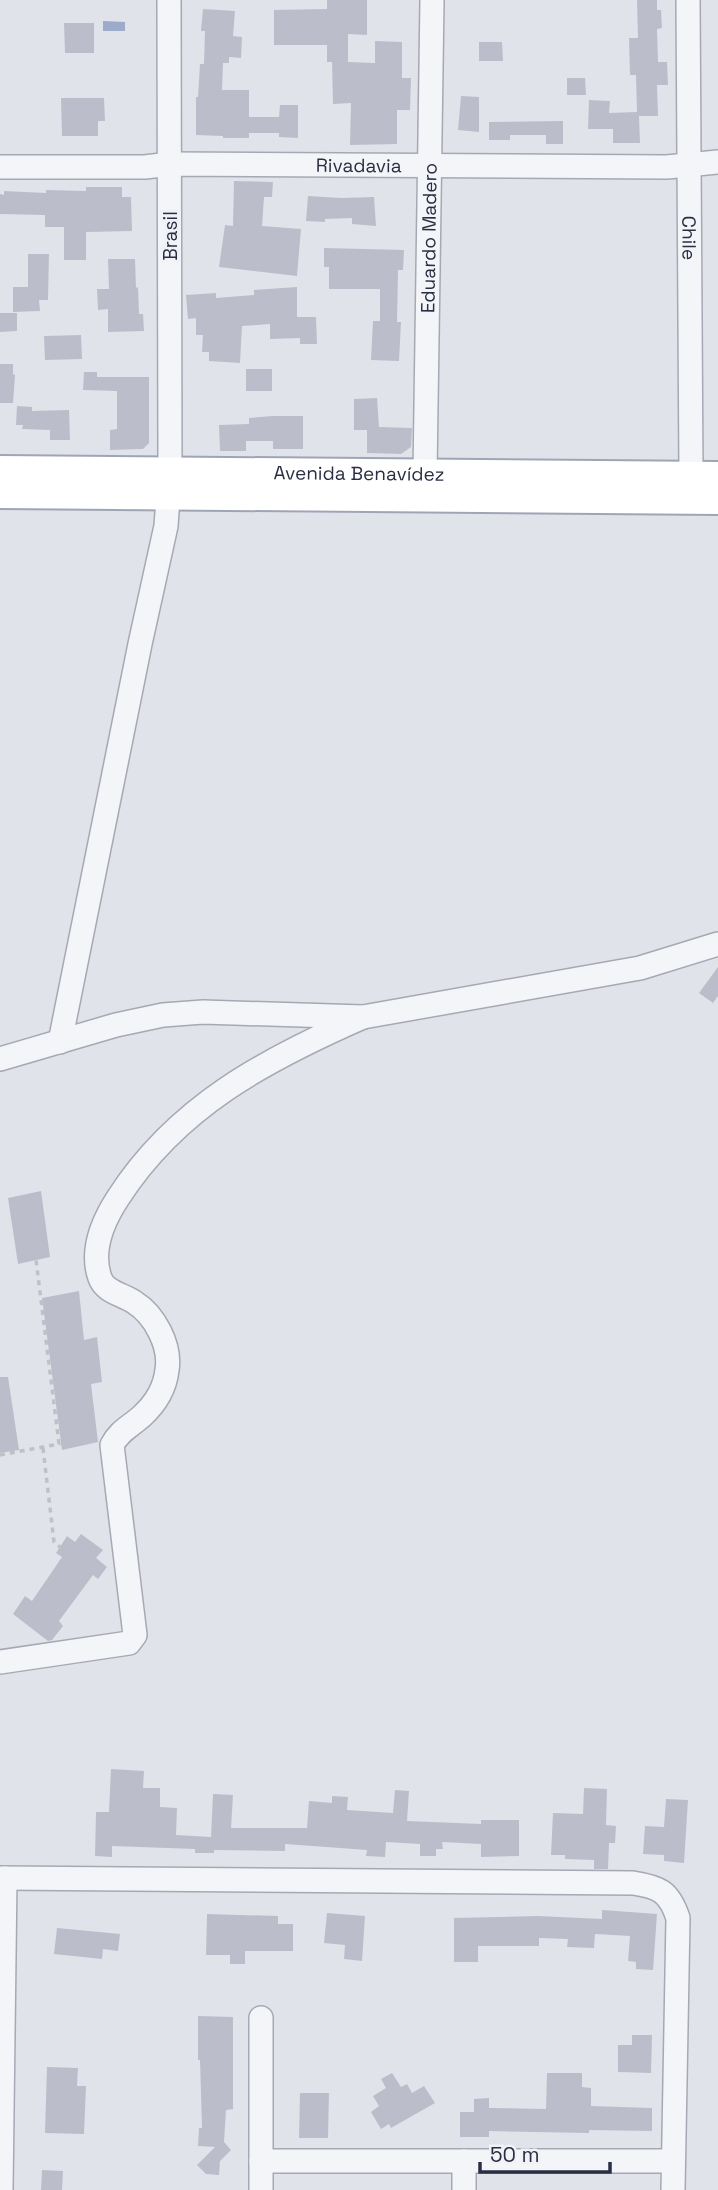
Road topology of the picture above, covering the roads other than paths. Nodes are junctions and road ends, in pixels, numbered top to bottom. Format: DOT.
graph roads {
  1 [pos="169,0"];
  2 [pos="432,0"];
  3 [pos="688,0"];
  4 [pos="718,162"];
  5 [pos="170,164"];
  6 [pos="688,165"];
  7 [pos="0,167"];
  8 [pos="430,167"];
  9 [pos="0,470"];
  10 [pos="425,474"];
  11 [pos="705,475"];
  12 [pos="169,483"];
  13 [pos="0,494"];
  14 [pos="718,500"];
  15 [pos="718,944"];
  16 [pos="363,1017"];
  17 [pos="60,1042"];
  18 [pos="0,1059"];
  19 [pos="0,1662"];
  20 [pos="3,1878"];
  21 [pos="261,2018"];
  22 [pos="1,2103"];
  23 [pos="261,2161"];
  24 [pos="464,2161"];
  25 [pos="673,2161"];
  26 [pos="1,2190"];
  27 [pos="261,2190"];
  28 [pos="464,2190"];
  29 [pos="673,2190"];
  1 -- 5 [label="street, Brasil"];
  2 -- 8 [label="street, Eduardo Madero"];
  3 -- 6 [label="street, Chile"];
  4 -- 6 [label="street, Rivadavia"];
  5 -- 7 [label="street, Rivadavia"];
  5 -- 8 [label="street, Rivadavia"];
  5 -- 12 [label="street, Brasil"];
  6 -- 8 [label="street, Rivadavia"];
  6 -- 11 [label="street, Chile"];
  8 -- 10 [label="street, Eduardo Madero"];
  9 -- 12 [label="main road, Avenida Benavídez"];
  10 -- 11 [label="main road, Avenida Benavídez"];
  10 -- 12 [label="main road, Avenida Benavídez"];
  12 -- 13 [label="main road, Avenida Benavídez"];
  12 -- 14 [label="main road, Avenida Benavídez"];
  12 -- 17 [label="street, Brasil"];
  15 -- 16 [label="street"];
  16 -- 17 [label="street"];
  16 -- 19 [label="street"];
  17 -- 18 [label="street"];
  20 -- 22 [label="street"];
  20 -- 25 [label="street"];
  21 -- 23 [label="street"];
  22 -- 26 [label="street"];
  23 -- 24 [label="street"];
  23 -- 27 [label="street"];
  24 -- 25 [label="street"];
  24 -- 28 [label="street"];
  25 -- 29 [label="street"];
}
